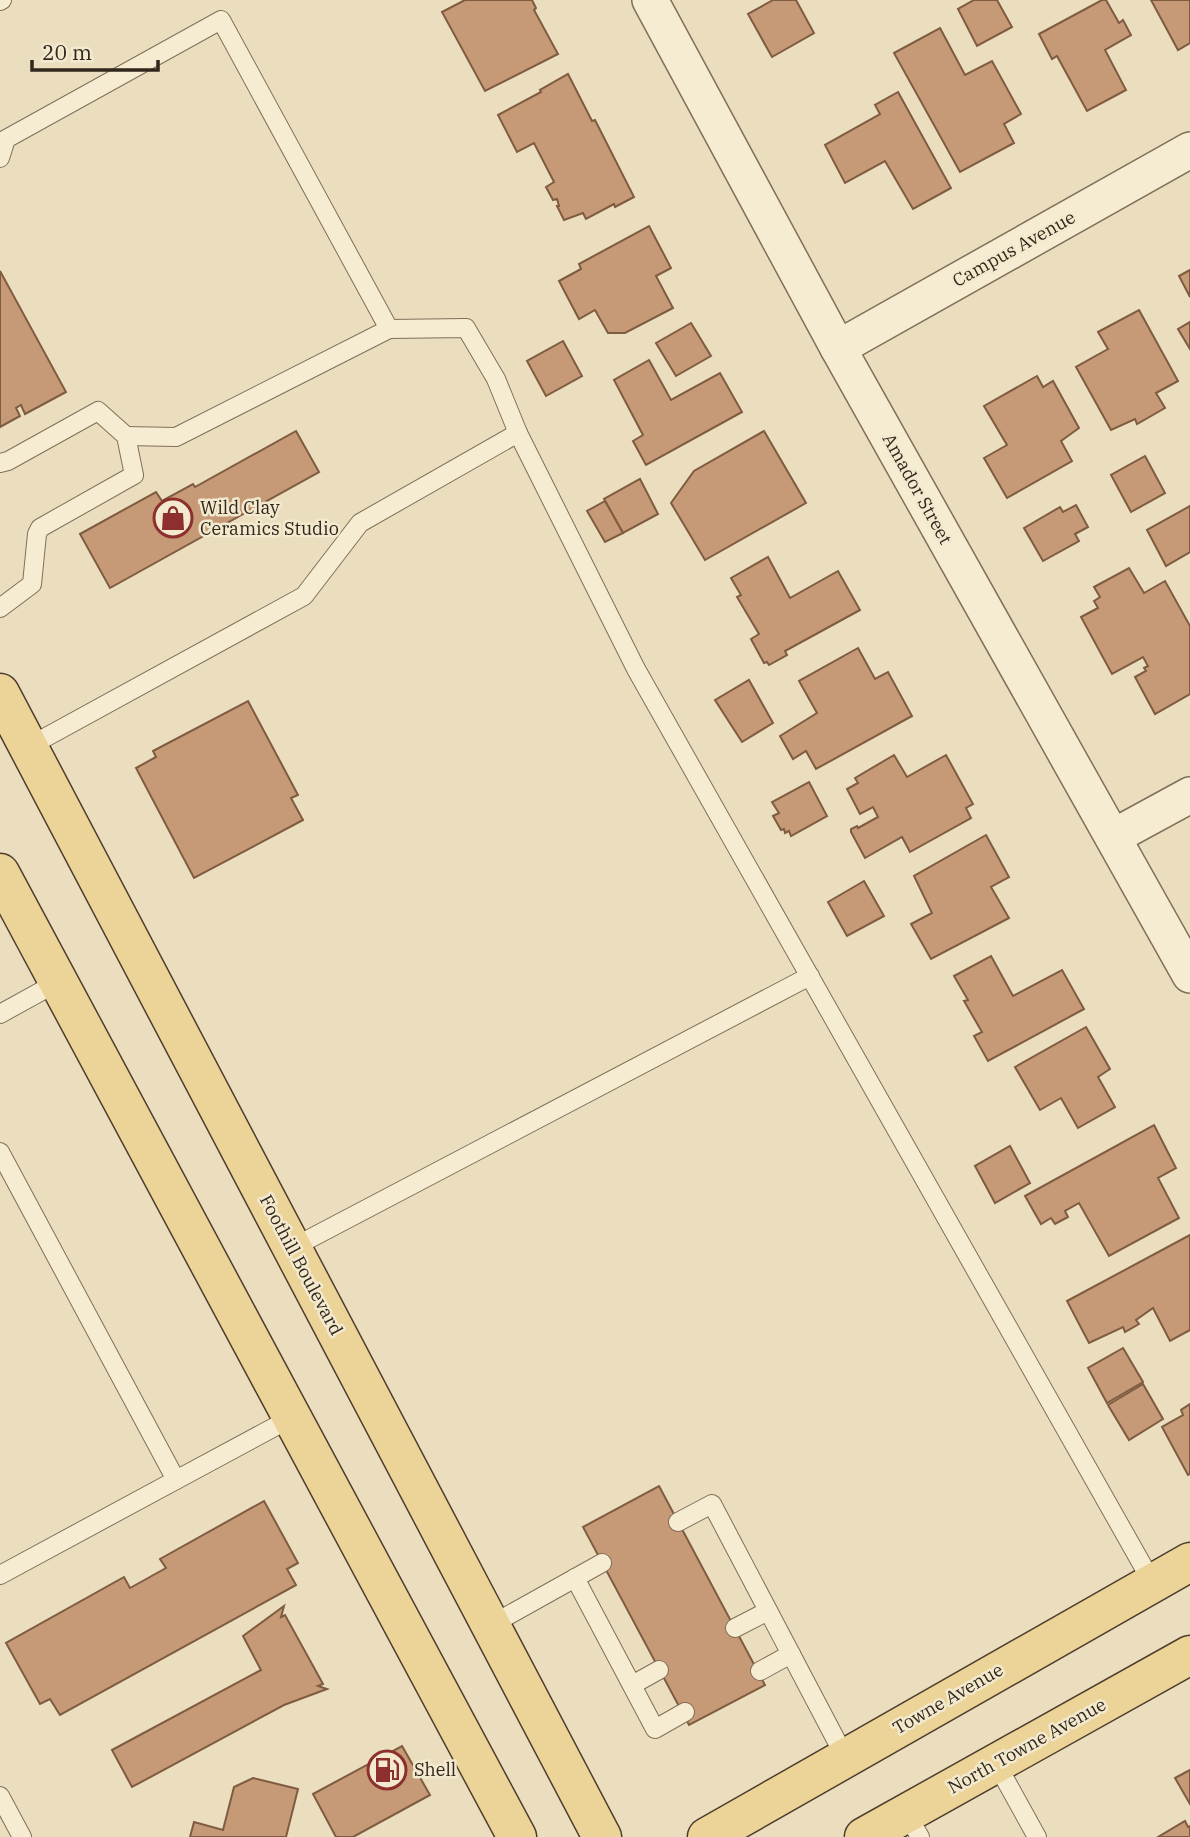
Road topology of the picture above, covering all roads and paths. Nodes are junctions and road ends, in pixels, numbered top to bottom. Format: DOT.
graph roads {
  1 [pos="650,0"];
  2 [pos="1190,150"];
  3 [pos="0,158"];
  4 [pos="389,329"];
  5 [pos="838,348"];
  6 [pos="518,433"];
  7 [pos="126,436"];
  8 [pos="0,463"];
  9 [pos="0,608"];
  10 [pos="0,693"];
  11 [pos="28,747"];
  12 [pos="1190,795"];
  13 [pos="1112,837"];
  14 [pos="0,873"];
  15 [pos="1190,975"];
  16 [pos="810,976"];
  17 [pos="58,982"];
  18 [pos="0,1014"];
  19 [pos="0,1152"];
  20 [pos="292,1248"];
  21 [pos="293,1417"];
  22 [pos="176,1480"];
  23 [pos="678,1522"];
  24 [pos="1190,1562"];
  25 [pos="602,1563"];
  26 [pos="0,1575"];
  27 [pos="575,1578"];
  28 [pos="1152,1582"];
  29 [pos="768,1611"];
  30 [pos="491,1625"];
  31 [pos="735,1628"];
  32 [pos="791,1654"];
  33 [pos="1190,1654"];
  34 [pos="659,1670"];
  35 [pos="760,1671"];
  36 [pos="632,1685"];
  37 [pos="685,1712"];
  38 [pos="845,1757"];
  39 [pos="996,1763"];
  40 [pos="0,1796"];
  41 [pos="913,1825"];
  42 [pos="22,1837"];
  43 [pos="517,1837"];
  44 [pos="602,1837"];
  45 [pos="707,1837"];
  46 [pos="864,1837"];
  47 [pos="1037,1837"];
  1 -- 5 [label="street, Amador Street"];
  2 -- 5 [label="street, Campus Avenue"];
  3 -- 4 [label="lane"];
  4 -- 6 [label="lane"];
  4 -- 7 [label="lane"];
  5 -- 13 [label="street, Amador Street"];
  6 -- 11 [label="lane"];
  6 -- 16 [label="lane"];
  7 -- 8 [label="lane"];
  7 -- 9 [label="lane"];
  10 -- 11 [label="main road, Foothill Boulevard"];
  11 -- 20 [label="main road, Foothill Boulevard"];
  12 -- 13 [label="street"];
  13 -- 15 [label="street, Amador Street"];
  14 -- 17 [label="main road"];
  16 -- 20 [label="lane"];
  16 -- 28 [label="lane"];
  17 -- 18 [label="lane"];
  17 -- 21 [label="main road"];
  19 -- 22 [label="lane"];
  20 -- 30 [label="main road, Foothill Boulevard"];
  21 -- 22 [label="lane"];
  21 -- 43 [label="main road"];
  22 -- 26 [label="lane"];
  23 -- 29 [label="lane"];
  24 -- 28 [label="main road, Towne Avenue"];
  25 -- 27 [label="lane"];
  27 -- 30 [label="lane"];
  27 -- 36 [label="lane"];
  28 -- 38 [label="main road, Towne Avenue"];
  29 -- 31 [label="lane"];
  29 -- 32 [label="lane"];
  30 -- 44 [label="main road, Foothill Boulevard"];
  32 -- 35 [label="lane"];
  32 -- 38 [label="lane"];
  33 -- 39 [label="main road, North Towne Avenue"];
  34 -- 36 [label="lane"];
  36 -- 37 [label="lane"];
  38 -- 45 [label="main road, Towne Avenue"];
  39 -- 41 [label="main road, North Towne Avenue"];
  39 -- 47 [label="lane"];
  40 -- 42 [label="lane"];
  41 -- 46 [label="main road, North Towne Avenue"];
}
